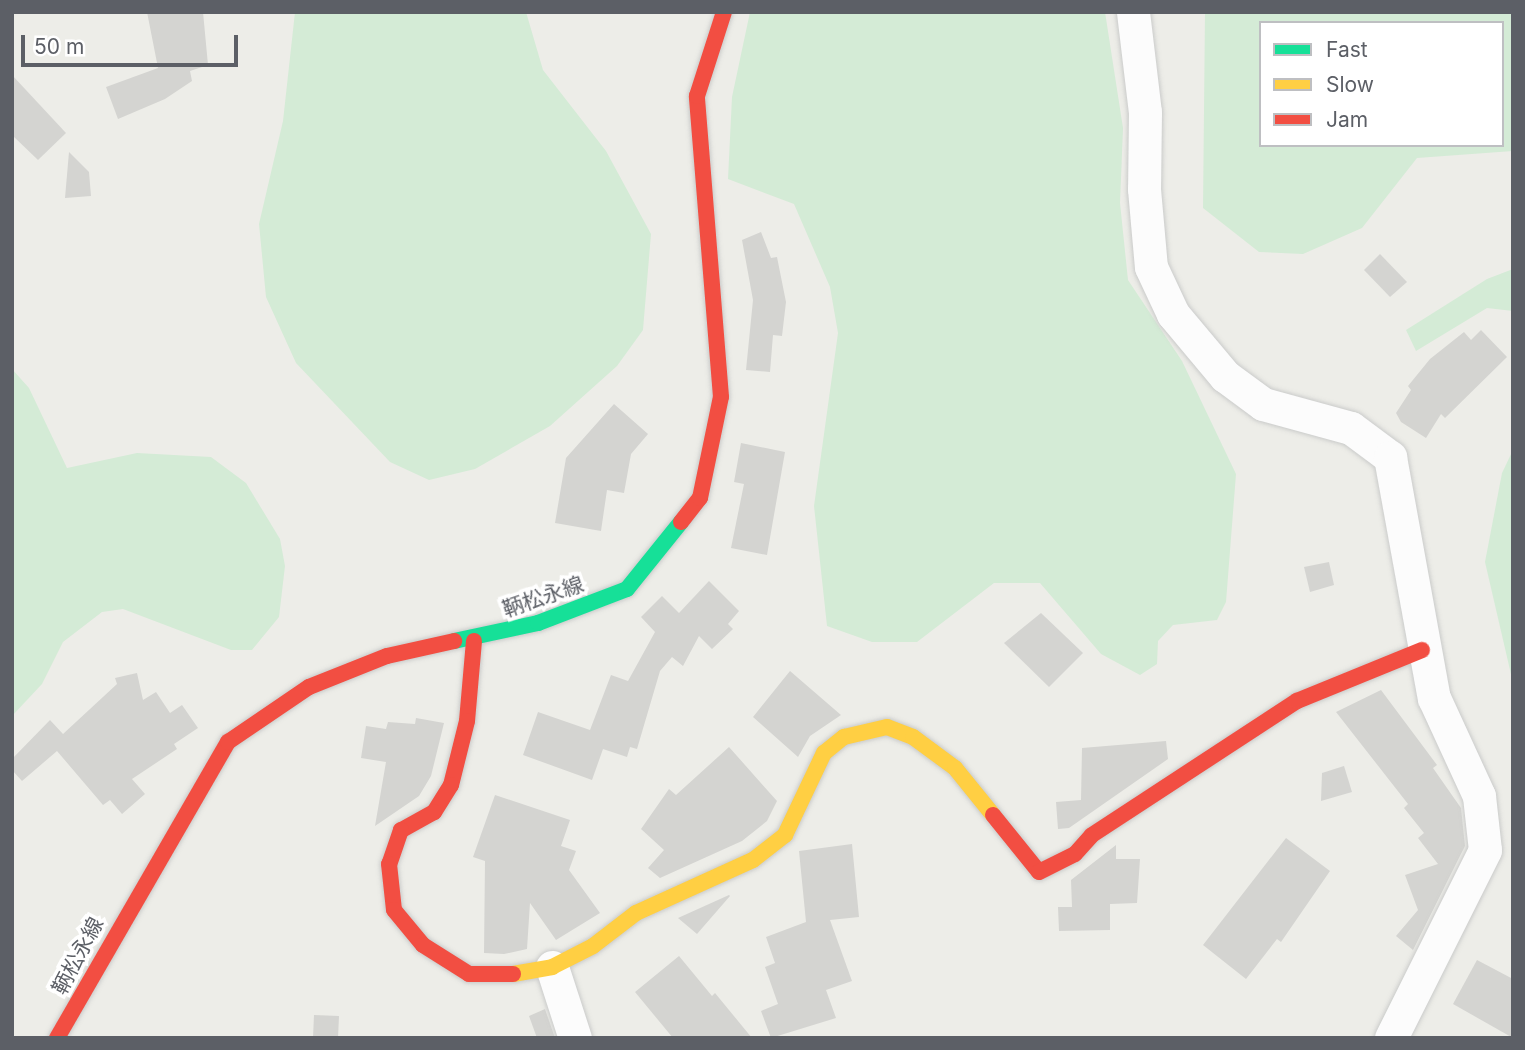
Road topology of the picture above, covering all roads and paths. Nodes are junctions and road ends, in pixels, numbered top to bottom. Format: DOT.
graph roads {
  1 [pos="724,12"];
  2 [pos="1133,12"];
  3 [pos="474,641"];
  4 [pos="1422,650"];
  5 [pos="552,967"];
  6 [pos="57,1038"];
  7 [pos="575,1038"];
  8 [pos="1391,1038"];
  1 -- 3 [label="street, 鞆松永線"];
  2 -- 4 [label="street"];
  3 -- 5 [label="street"];
  3 -- 6 [label="street, 鞆松永線"];
  4 -- 5 [label="street"];
  4 -- 8 [label="street"];
  5 -- 7 [label="street"];
}
